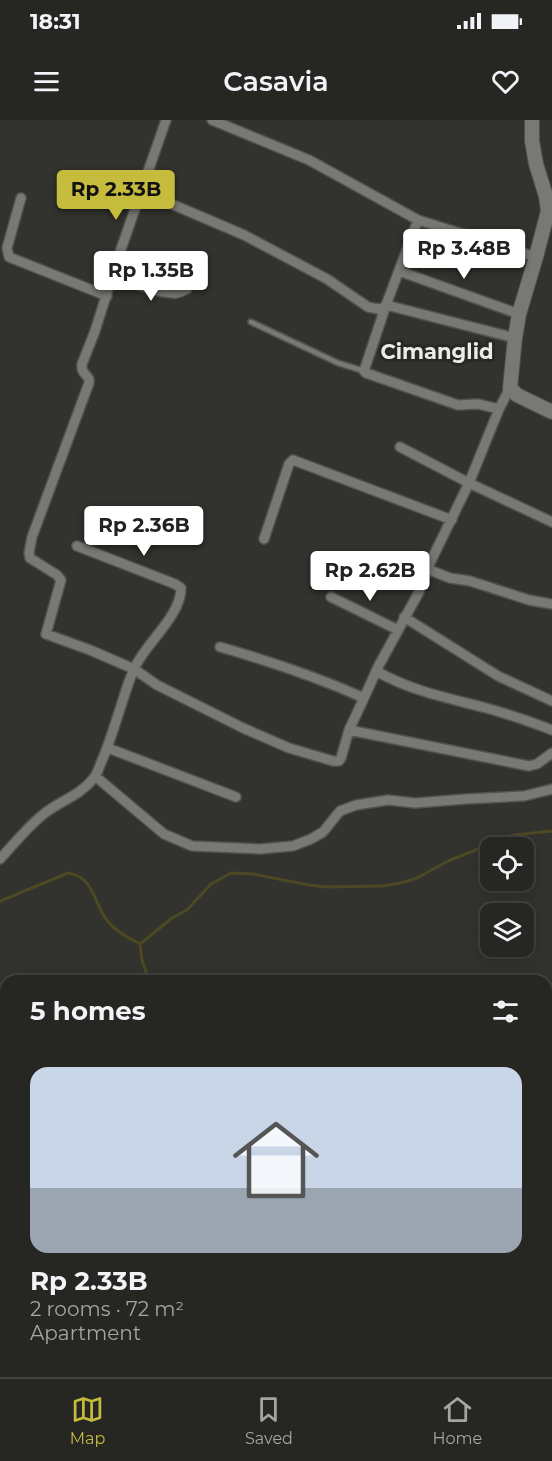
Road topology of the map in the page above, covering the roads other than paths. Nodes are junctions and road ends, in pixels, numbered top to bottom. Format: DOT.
graph roads {
  1 [pos="166,120"];
  2 [pos="212,120"];
  3 [pos="532,120"];
  4 [pos="141,191"];
  5 [pos="21,198"];
  6 [pos="418,220"];
  7 [pos="536,257"];
  8 [pos="399,271"];
  9 [pos="113,276"];
  10 [pos="187,289"];
  11 [pos="107,296"];
  12 [pos="386,305"];
  13 [pos="519,314"];
  14 [pos="251,322"];
  15 [pos="515,346"];
  16 [pos="364,371"];
  17 [pos="510,388"];
  18 [pos="499,408"];
  19 [pos="552,412"];
  20 [pos="400,447"];
  21 [pos="469,483"];
  22 [pos="452,520"];
  23 [pos="552,522"];
  24 [pos="264,539"];
  25 [pos="77,546"];
  26 [pos="428,569"];
  27 [pos="331,597"];
  28 [pos="552,604"];
  29 [pos="404,617"];
  30 [pos="398,630"];
  31 [pos="220,646"];
  32 [pos="134,669"];
  33 [pos="376,671"];
  34 [pos="364,698"];
  35 [pos="552,702"];
  36 [pos="350,730"];
  37 [pos="552,730"];
  38 [pos="108,748"];
  39 [pos="552,753"];
  40 [pos="95,776"];
  41 [pos="552,789"];
  42 [pos="236,797"];
  43 [pos="0,859"];
  1 -- 4 [label="street"];
  2 -- 6 [label="street"];
  3 -- 7 [label="street"];
  4 -- 9 [label="street"];
  4 -- 12 [label="street"];
  5 -- 11 [label="street"];
  6 -- 7 [label="street"];
  6 -- 8 [label="street"];
  7 -- 13 [label="street"];
  8 -- 12 [label="street"];
  8 -- 13 [label="street"];
  9 -- 10 [label="street"];
  9 -- 11 [label="street"];
  11 -- 32 [label="street"];
  12 -- 15 [label="street"];
  12 -- 16 [label="street"];
  13 -- 15 [label="street"];
  14 -- 16 [label="lane"];
  15 -- 17 [label="street"];
  16 -- 18 [label="street"];
  17 -- 18 [label="street"];
  17 -- 19 [label="street"];
  18 -- 21 [label="street"];
  20 -- 21 [label="street"];
  21 -- 22 [label="street"];
  21 -- 23 [label="street"];
  22 -- 24 [label="street"];
  22 -- 26 [label="street"];
  25 -- 32 [label="street"];
  26 -- 28 [label="street"];
  26 -- 29 [label="street"];
  27 -- 30 [label="street"];
  29 -- 30 [label="street"];
  29 -- 35 [label="street"];
  30 -- 33 [label="street"];
  31 -- 34 [label="street"];
  32 -- 36 [label="street"];
  32 -- 38 [label="street"];
  33 -- 34 [label="street"];
  33 -- 37 [label="street"];
  34 -- 36 [label="street"];
  36 -- 39 [label="street"];
  38 -- 40 [label="street"];
  38 -- 42 [label="street"];
  40 -- 41 [label="street"];
  40 -- 43 [label="street"];
}
